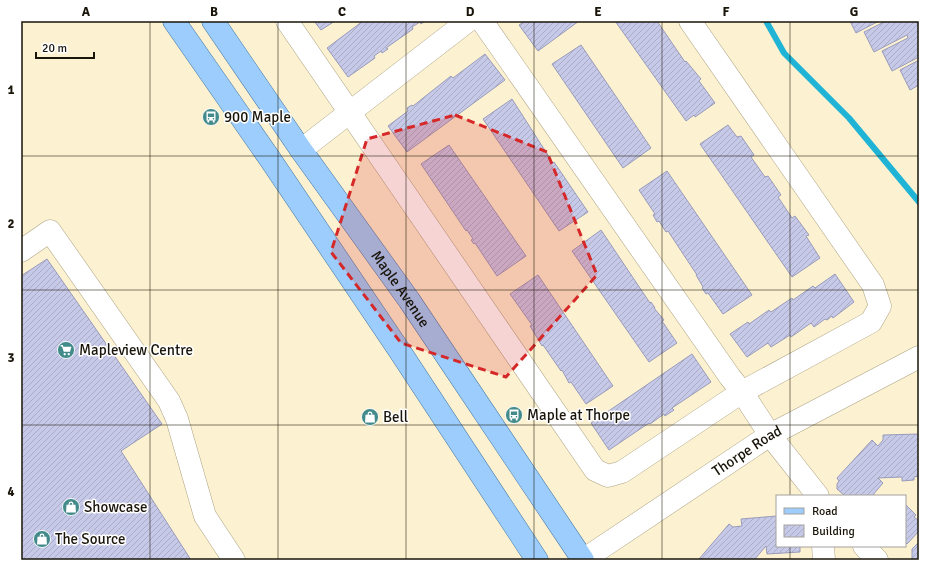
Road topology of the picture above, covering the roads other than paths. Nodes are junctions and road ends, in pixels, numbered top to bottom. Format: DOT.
graph roads {
  1 [pos="174,21"];
  2 [pos="213,21"];
  3 [pos="287,21"];
  4 [pos="468,21"];
  5 [pos="482,21"];
  6 [pos="690,21"];
  7 [pos="348,112"];
  8 [pos="301,150"];
  9 [pos="21,251"];
  10 [pos="919,357"];
  11 [pos="742,392"];
  12 [pos="770,435"];
  13 [pos="817,495"];
  14 [pos="823,547"];
  15 [pos="865,547"];
  16 [pos="234,560"];
  17 [pos="537,560"];
  18 [pos="583,560"];
  19 [pos="824,560"];
  20 [pos="877,560"];
  1 -- 17 [label="main road"];
  2 -- 8 [label="main road, Maple Avenue"];
  3 -- 7 [label="street"];
  4 -- 7 [label="street"];
  5 -- 11 [label="street"];
  6 -- 11 [label="street"];
  7 -- 8 [label="street"];
  7 -- 11 [label="street"];
  8 -- 18 [label="main road, Maple Avenue"];
  9 -- 16 [label="street"];
  10 -- 12 [label="street, Thorpe Road"];
  11 -- 12 [label="street"];
  12 -- 13 [label="street"];
  12 -- 18 [label="street, Thorpe Road"];
  14 -- 19 [label="street"];
  15 -- 20 [label="street"];
}
